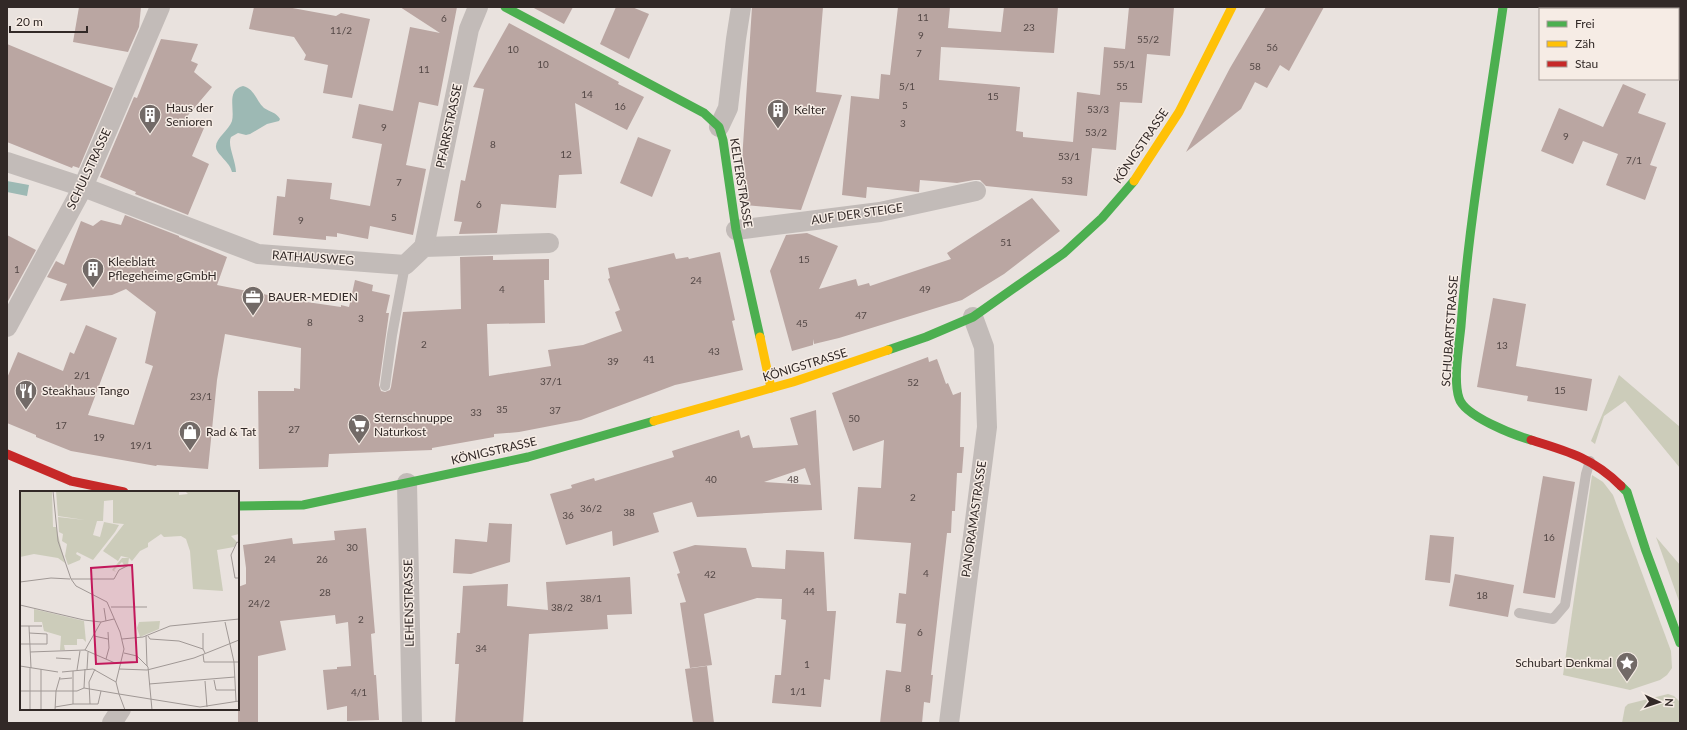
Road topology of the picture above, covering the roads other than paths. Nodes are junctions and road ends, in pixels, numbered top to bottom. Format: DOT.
graph roads {
  1 [pos="160,7"];
  2 [pos="478,7"];
  3 [pos="505,7"];
  4 [pos="741,7"];
  5 [pos="1232,7"];
  6 [pos="1503,7"];
  7 [pos="719,127"];
  8 [pos="7,162"];
  9 [pos="82,186"];
  10 [pos="976,191"];
  11 [pos="736,230"];
  12 [pos="549,243"];
  13 [pos="424,247"];
  14 [pos="405,264"];
  15 [pos="973,317"];
  16 [pos="7,327"];
  17 [pos="385,386"];
  18 [pos="771,388"];
  19 [pos="7,454"];
  20 [pos="1590,461"];
  21 [pos="406,483"];
  22 [pos="119,491"];
  23 [pos="239,506"];
  24 [pos="1519,613"];
  25 [pos="1680,643"];
  26 [pos="120,710"];
  27 [pos="112,723"];
  28 [pos="412,723"];
  29 [pos="948,723"];
  1 -- 9 [label="street, SCHULSTRASSE"];
  2 -- 13 [label="street, PFARRSTRASSE"];
  3 -- 7 [label="main road, KELTERSTRASSE"];
  4 -- 7 [label="street"];
  5 -- 15 [label="main road, KÖNIGSTRASSE"];
  6 -- 20 [label="main road, SCHUBARTSTRASSE"];
  7 -- 11 [label="main road, KELTERSTRASSE"];
  8 -- 9 [label="street, RATHAUSWEG"];
  9 -- 14 [label="street, RATHAUSWEG"];
  9 -- 16 [label="street, SCHULSTRASSE"];
  10 -- 11 [label="street, AUF DER STEIGE"];
  11 -- 18 [label="main road, KELTERSTRASSE"];
  12 -- 13 [label="street"];
  13 -- 14 [label="street"];
  14 -- 17 [label="lane"];
  15 -- 18 [label="main road, KÖNIGSTRASSE"];
  15 -- 29 [label="street, PANORAMASTRASSE"];
  18 -- 21 [label="main road, KÖNIGSTRASSE"];
  19 -- 22 [label="main road"];
  20 -- 24 [label="lane"];
  20 -- 25 [label="main road, SCHUBARTSTRASSE"];
  21 -- 23 [label="main road, KÖNIGSTRASSE"];
  21 -- 28 [label="street, LEHENSTRASSE"];
  26 -- 27 [label="street"];
}
